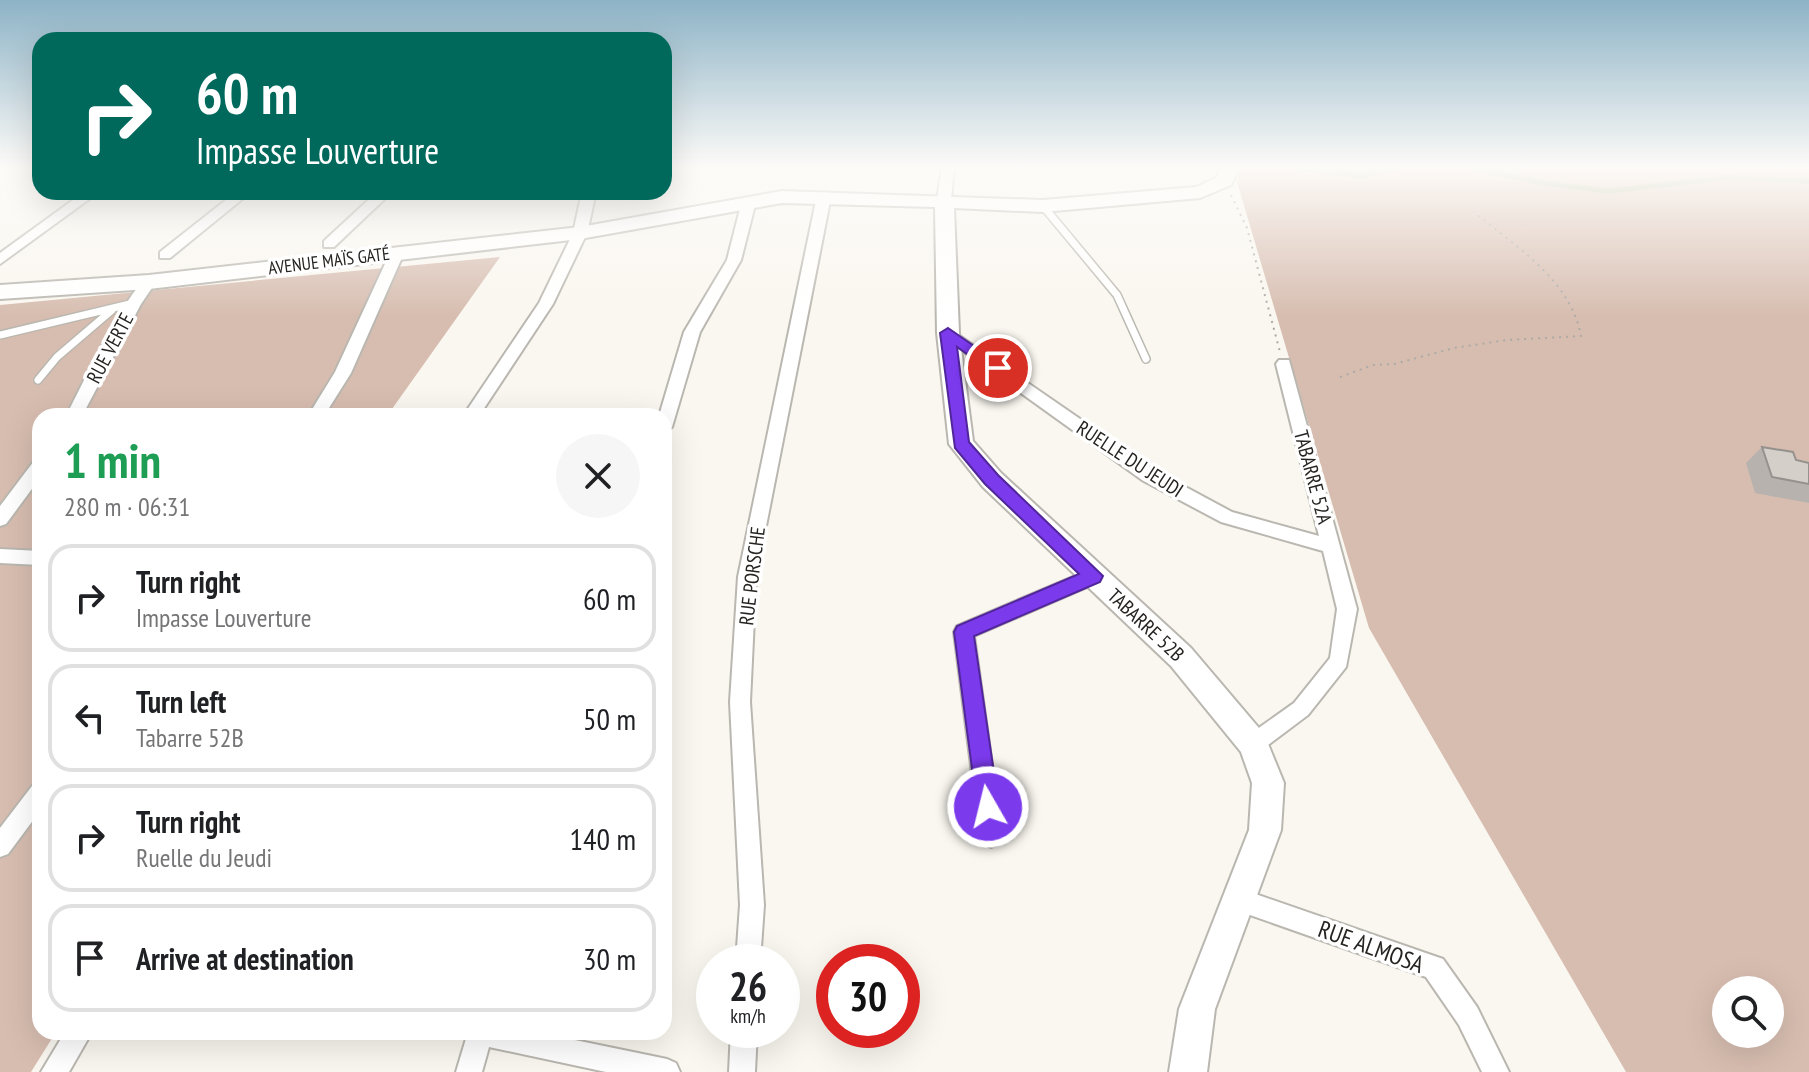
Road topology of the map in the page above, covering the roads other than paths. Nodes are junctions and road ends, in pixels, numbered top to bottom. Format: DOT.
graph roads {
  1 [pos="59,216"];
  2 [pos="214,216"];
  3 [pos="359,216"];
  4 [pos="584,216"];
  5 [pos="682,216"];
  6 [pos="745,216"];
  7 [pos="820,216"];
  8 [pos="944,216"];
  9 [pos="1051,216"];
  10 [pos="580,233"];
  11 [pos="329,244"];
  12 [pos="397,253"];
  13 [pos="165,255"];
  14 [pos="0,260"];
  15 [pos="149,282"];
  16 [pos="0,292"];
  17 [pos="134,303"];
  18 [pos="115,308"];
  19 [pos="948,333"];
  20 [pos="0,335"];
  21 [pos="1146,359"];
  22 [pos="1284,364"];
  23 [pos="38,380"];
  24 [pos="78,408"];
  25 [pos="321,408"];
  26 [pos="476,408"];
  27 [pos="670,408"];
  28 [pos="32,476"];
  29 [pos="0,519"];
  30 [pos="1331,546"];
  31 [pos="0,556"];
  32 [pos="32,558"];
  33 [pos="1094,576"];
  34 [pos="1253,744"];
  35 [pos="32,804"];
  36 [pos="991,836"];
  37 [pos="0,846"];
  38 [pos="1241,901"];
  39 [pos="749,944"];
  40 [pos="74,1040"];
  41 [pos="479,1040"];
  42 [pos="514,1040"];
  43 [pos="743,1048"];
  44 [pos="54,1072"];
  45 [pos="469,1072"];
  46 [pos="667,1072"];
  47 [pos="742,1072"];
  48 [pos="1188,1072"];
  49 [pos="1496,1072"];
  1 -- 14 [label="street"];
  2 -- 13 [label="street"];
  3 -- 11 [label="street"];
  4 -- 10 [label="street"];
  5 -- 10 [label="street, AVENUE MAÏS GATÉ"];
  6 -- 27 [label="street"];
  7 -- 39 [label="street, RUE PORSCHE"];
  8 -- 19 [label="street, TABARRE 52B"];
  9 -- 21 [label="lane"];
  10 -- 12 [label="street, AVENUE MAÏS GATÉ"];
  10 -- 26 [label="street"];
  12 -- 15 [label="street, AVENUE MAÏS GATÉ"];
  12 -- 25 [label="street"];
  15 -- 16 [label="street, AVENUE MAÏS GATÉ"];
  15 -- 17 [label="street, RUE VERTE"];
  17 -- 18 [label="lane"];
  17 -- 24 [label="street, RUE VERTE"];
  18 -- 20 [label="lane"];
  18 -- 23 [label="lane"];
  19 -- 30 [label="street, RUELLE DU JEUDI"];
  19 -- 33 [label="street, TABARRE 52B"];
  22 -- 30 [label="street, TABARRE 52A"];
  28 -- 29 [label="street"];
  30 -- 34 [label="street, TABARRE 52A"];
  31 -- 32 [label="street"];
  33 -- 34 [label="street, TABARRE 52B"];
  33 -- 36 [label="street"];
  34 -- 38 [label="street, TABARRE 52B"];
  35 -- 37 [label="street"];
  38 -- 48 [label="street, TABARRE 52B"];
  38 -- 49 [label="street, RUE ALMOSA"];
  40 -- 44 [label="street"];
  41 -- 45 [label="street"];
  42 -- 46 [label="street"];
  43 -- 47 [label="street"];
}
